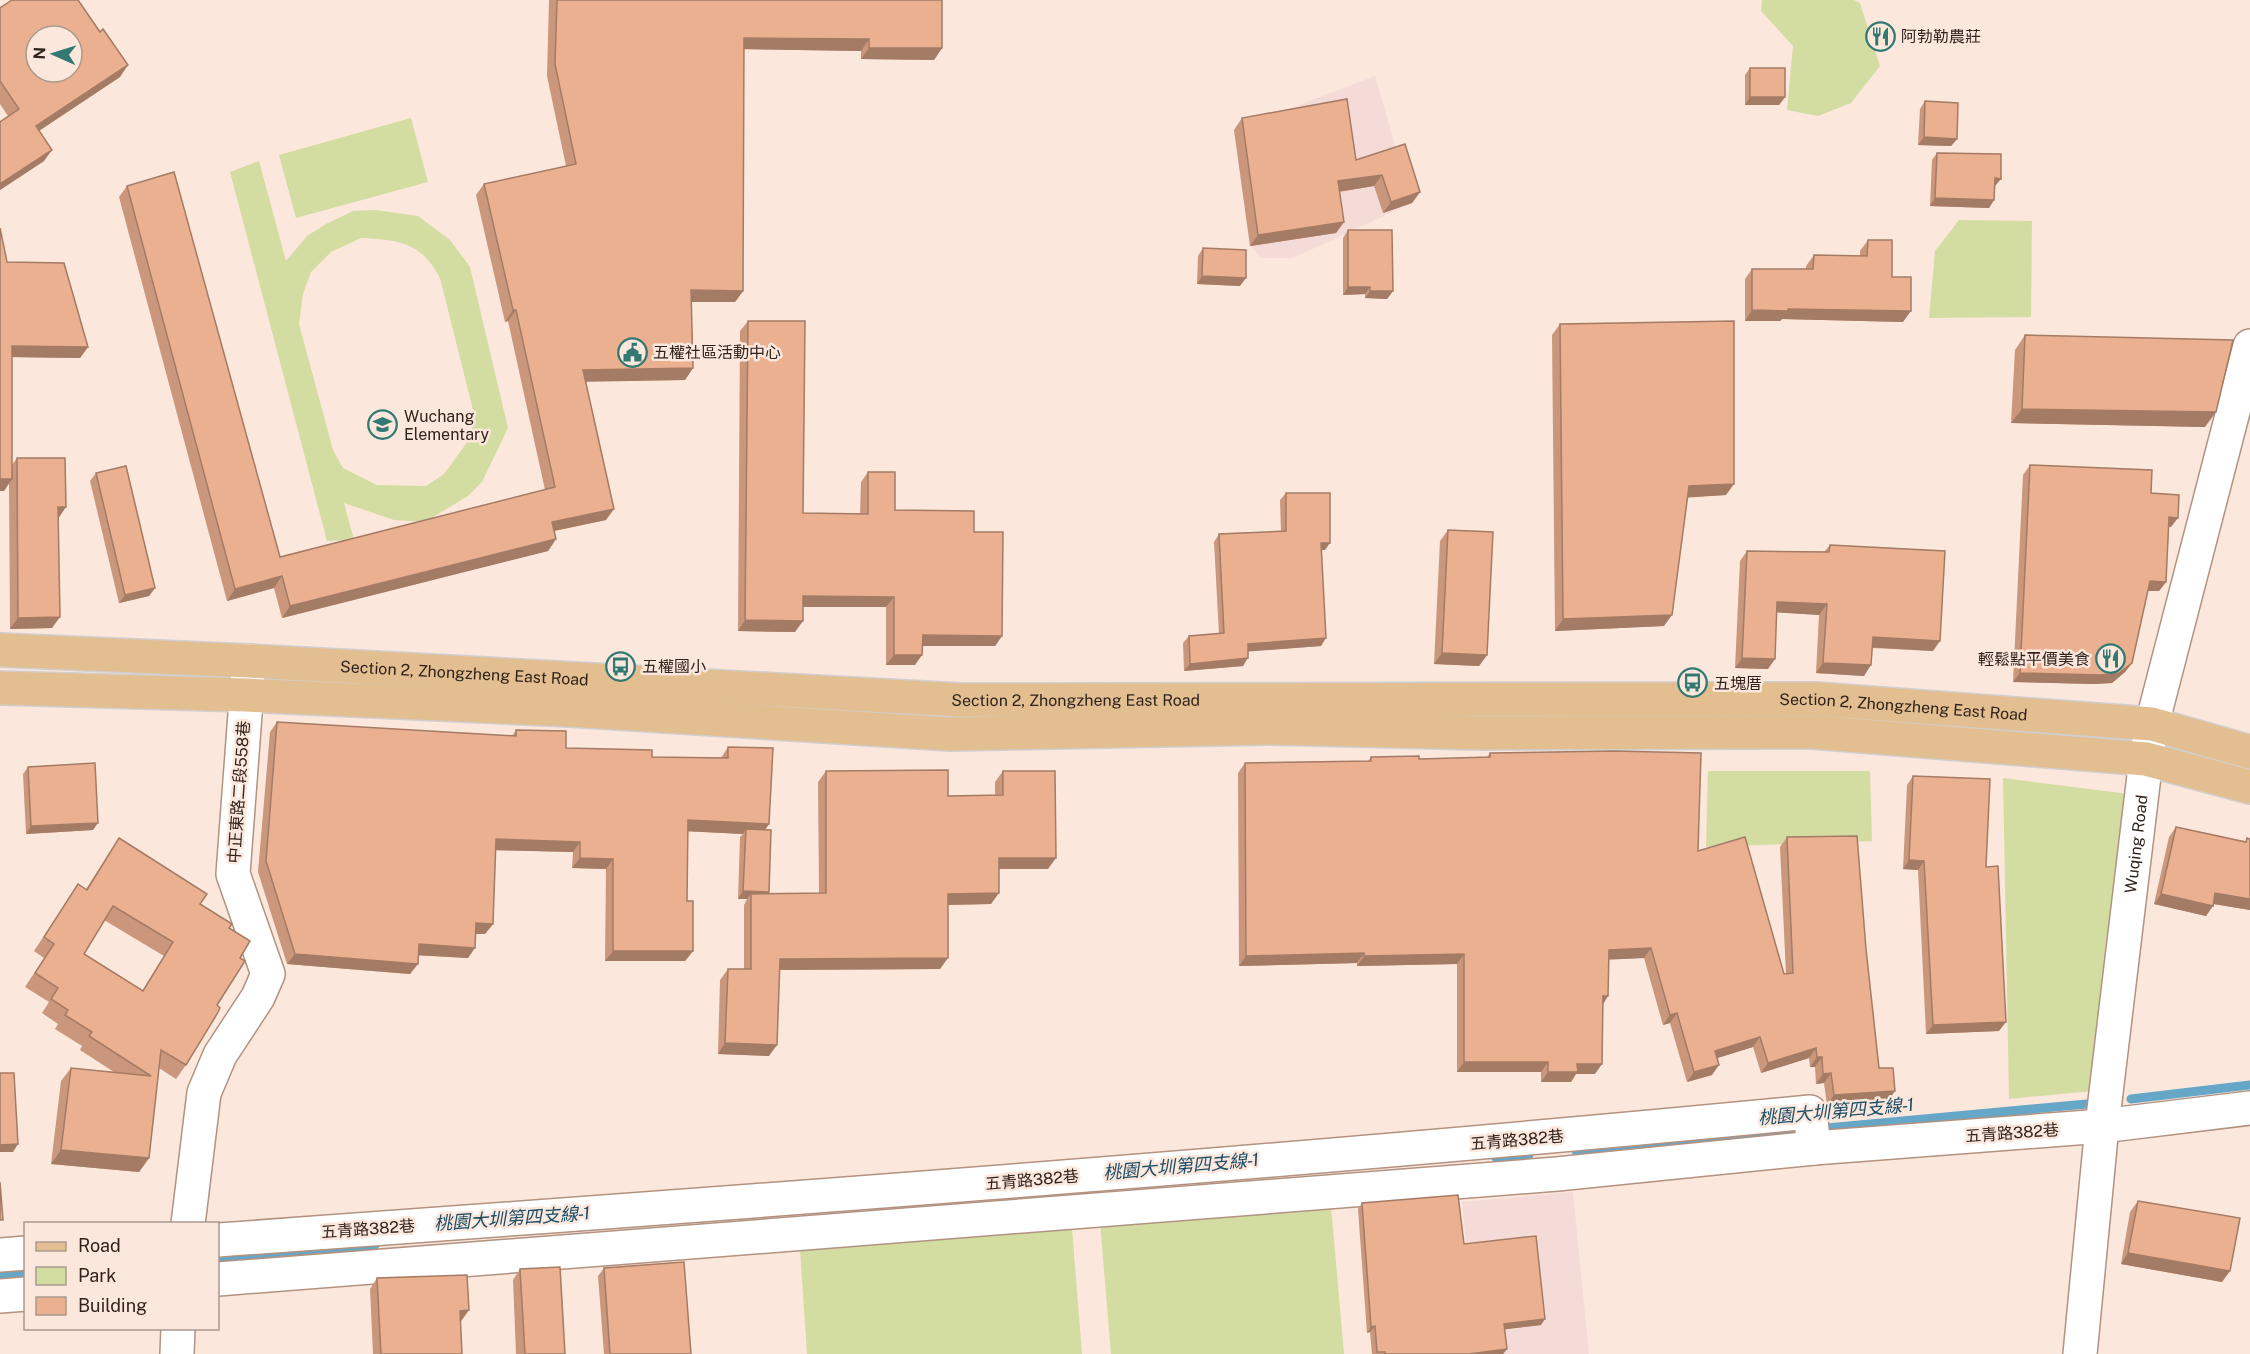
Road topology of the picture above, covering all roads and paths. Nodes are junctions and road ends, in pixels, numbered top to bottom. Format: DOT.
graph roads {
  1 [pos="2250,346"];
  2 [pos="0,650"];
  3 [pos="249,661"];
  4 [pos="0,688"];
  5 [pos="246,695"];
  6 [pos="2152,724"];
  7 [pos="2250,752"];
  8 [pos="2146,759"];
  9 [pos="2250,787"];
  10 [pos="2250,1108"];
  11 [pos="2102,1126"];
  12 [pos="1555,1137"];
  13 [pos="1814,1148"];
  14 [pos="1557,1174"];
  15 [pos="819,1197"];
  16 [pos="188,1222"];
  17 [pos="822,1232"];
  18 [pos="219,1240"];
  19 [pos="24,1253"];
  20 [pos="0,1255"];
  21 [pos="219,1279"];
  22 [pos="24,1294"];
  23 [pos="0,1296"];
  24 [pos="178,1330"];
  25 [pos="177,1354"];
  26 [pos="2079,1354"];
  1 -- 6 [label="street, Wuqing Road"];
  2 -- 3 [label="main road, Section 2, Zhongzheng East Road"];
  3 -- 5 [label="street, 中正東路二段558巷"];
  3 -- 6 [label="main road, Section 2, Zhongzheng East Road"];
  4 -- 5 [label="main road, Section 2, Zhongzheng East Road"];
  5 -- 8 [label="main road, Section 2, Zhongzheng East Road"];
  5 -- 16 [label="street, 中正東路二段558巷"];
  6 -- 7 [label="main road, Section 2, Zhongzheng East Road"];
  6 -- 8 [label="street, Wuqing Road"];
  8 -- 9 [label="main road, Section 2, Zhongzheng East Road"];
  8 -- 11 [label="street, Wuqing Road"];
  10 -- 11 [label="street, 五青路382巷"];
  11 -- 13 [label="street, 五青路382巷"];
  11 -- 26 [label="street, Wuqing Road"];
  12 -- 13 [label="street, 五青路382巷"];
  12 -- 14 [label="street"];
  12 -- 15 [label="street, 五青路382巷"];
  13 -- 14 [label="street, 五青路382巷"];
  14 -- 17 [label="street, 五青路382巷"];
  15 -- 17 [label="street"];
  15 -- 18 [label="street, 五青路382巷"];
  17 -- 21 [label="street, 五青路382巷"];
  19 -- 20 [label="street"];
  22 -- 23 [label="street"];
  24 -- 25 [label="street"];
}
